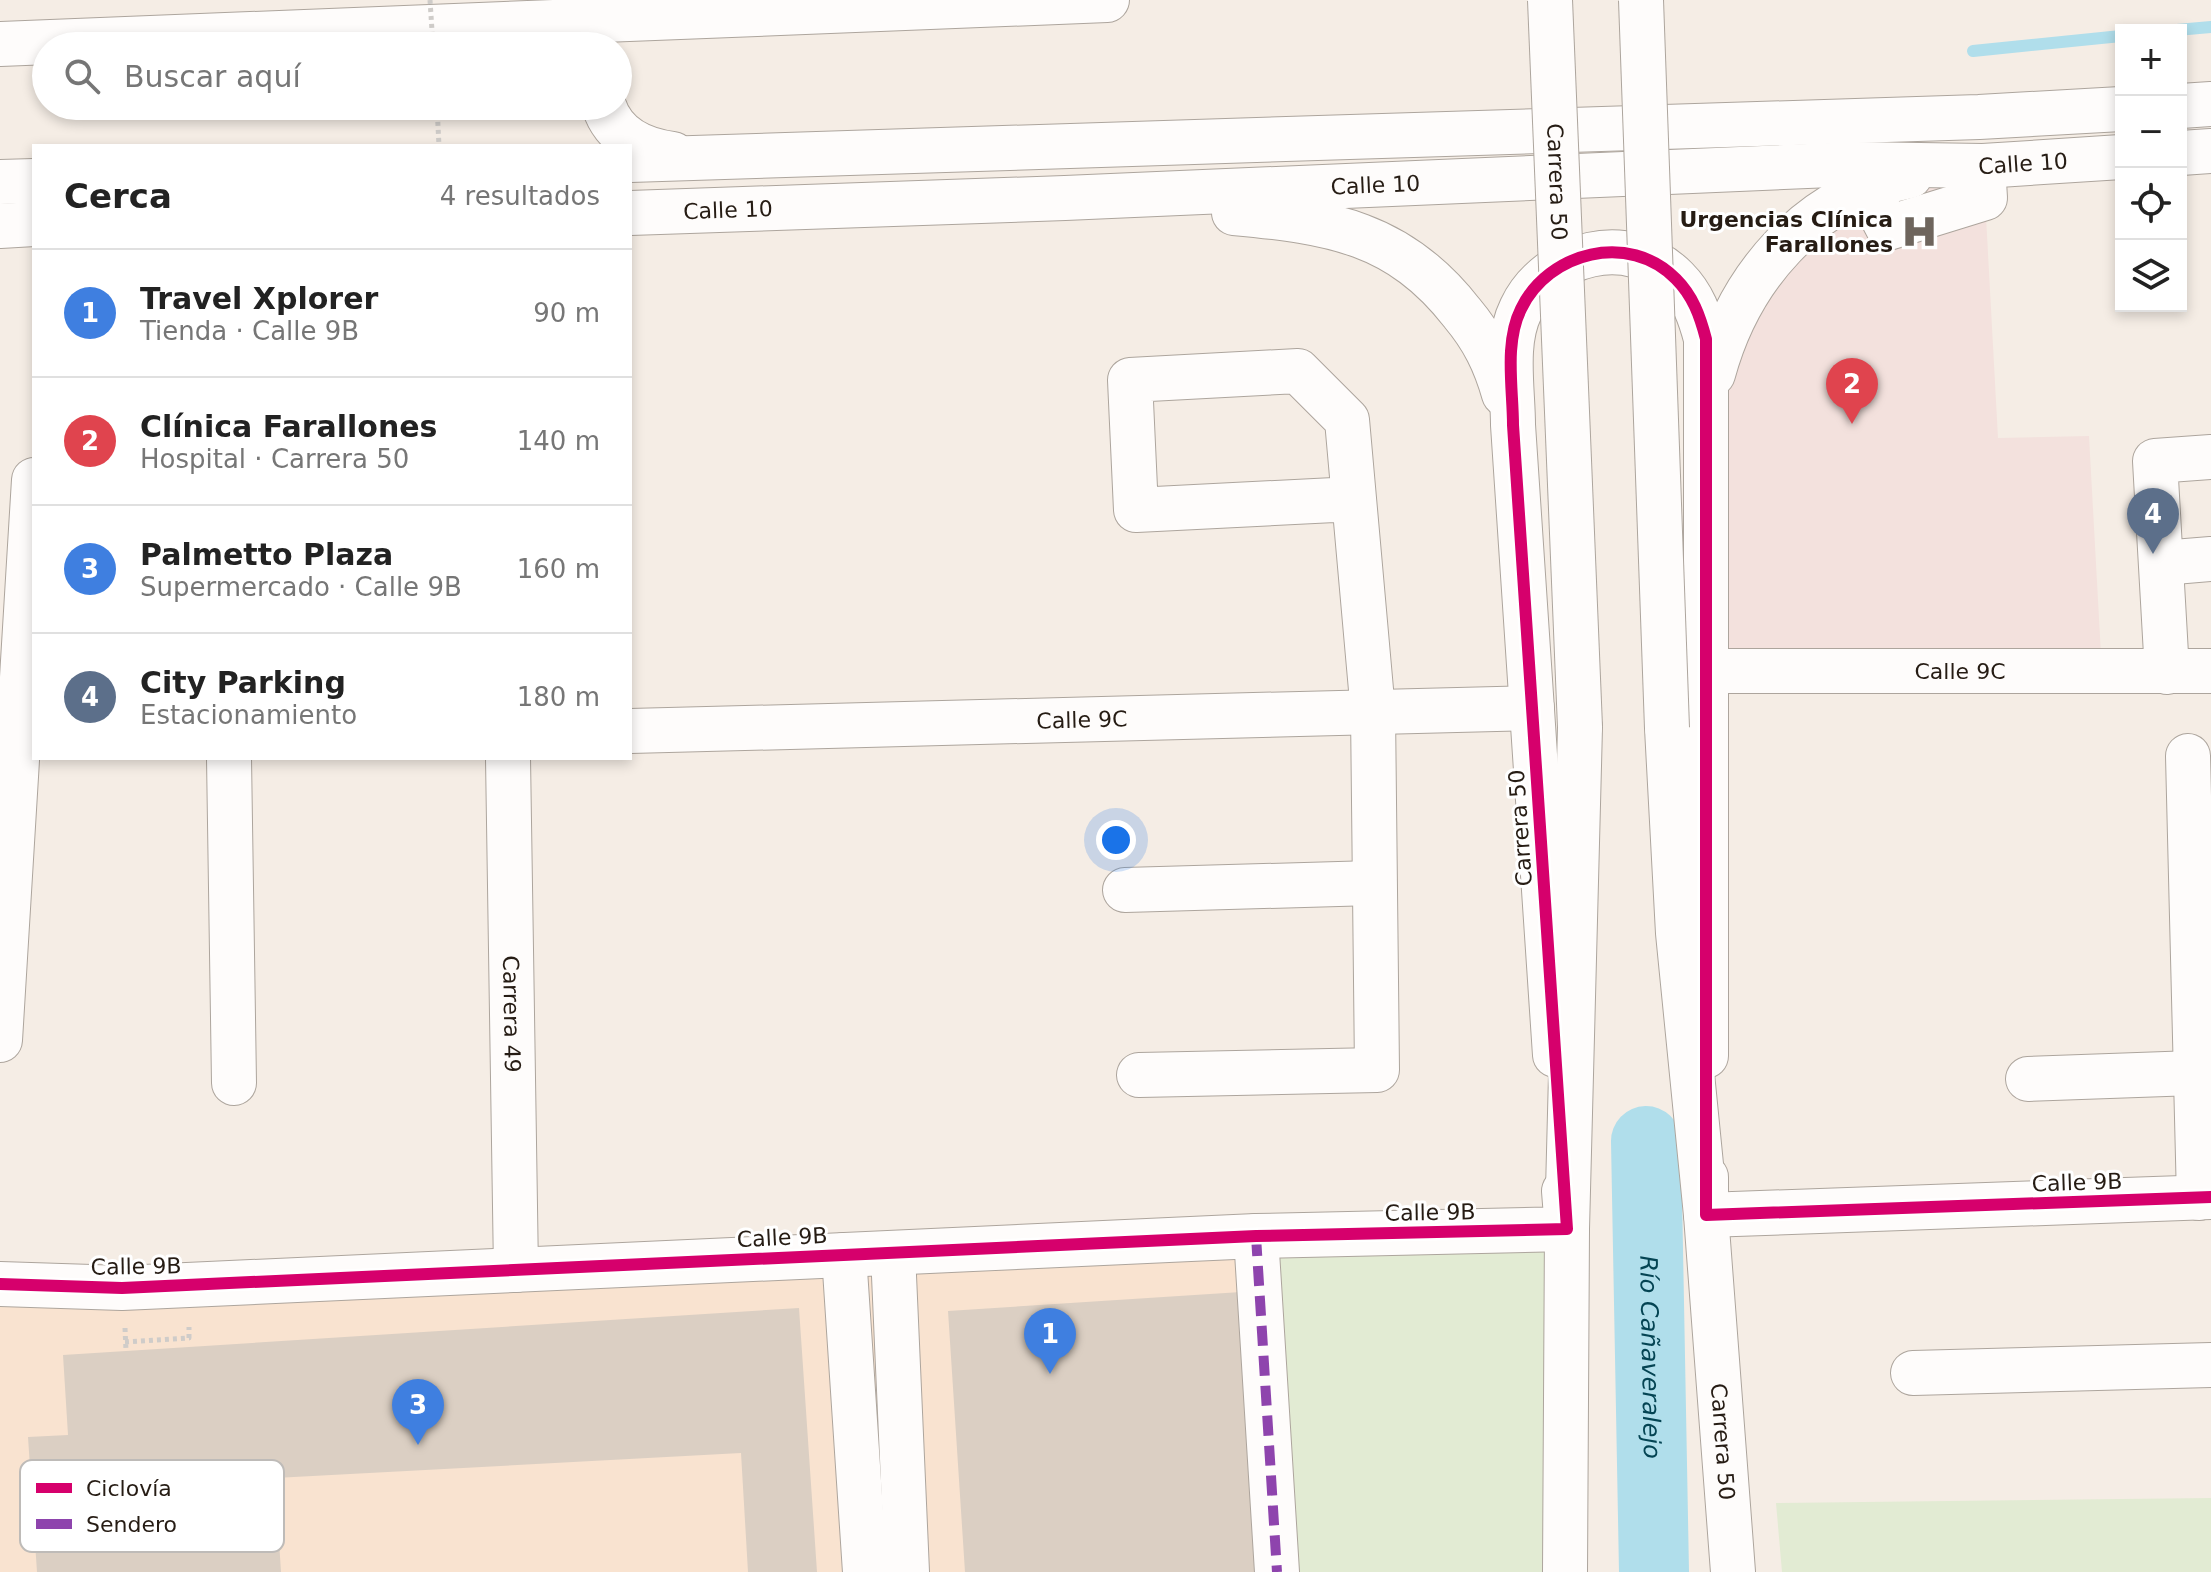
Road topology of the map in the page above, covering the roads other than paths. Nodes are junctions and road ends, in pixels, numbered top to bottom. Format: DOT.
graph roads {
  1 [pos="1107,0"];
  2 [pos="1550,0"];
  3 [pos="1641,0"];
  4 [pos="694,18"];
  5 [pos="320,32"];
  6 [pos="632,37"];
  7 [pos="32,43"];
  8 [pos="0,44"];
  9 [pos="2211,104"];
  10 [pos="2187,106"];
  11 [pos="2115,109"];
  12 [pos="611,120"];
  13 [pos="2211,151"];
  14 [pos="2187,153"];
  15 [pos="700,157"];
  16 [pos="2115,157"];
  17 [pos="632,160"];
  18 [pos="1861,177"];
  19 [pos="32,181"];
  20 [pos="0,182"];
  21 [pos="1065,198"];
  22 [pos="632,213"];
  23 [pos="32,224"];
  24 [pos="0,226"];
  25 [pos="1708,412"];
  26 [pos="1513,425"];
  27 [pos="2211,457"];
  28 [pos="32,492"];
  29 [pos="1354,499"];
  30 [pos="2211,559"];
  31 [pos="2162,563"];
  32 [pos="13,606"];
  33 [pos="1708,671"];
  34 [pos="2211,671"];
  35 [pos="2167,672"];
  36 [pos="1532,708"];
  37 [pos="1373,712"];
  38 [pos="632,731"];
  39 [pos="2188,756"];
  40 [pos="229,760"];
  41 [pos="508,760"];
  42 [pos="1373,883"];
  43 [pos="1125,890"];
  44 [pos="3,949"];
  45 [pos="0,1040"];
  46 [pos="2194,1073"];
  47 [pos="1139,1075"];
  48 [pos="2028,1079"];
  49 [pos="234,1083"];
  50 [pos="2205,1198"];
  51 [pos="1706,1215"];
  52 [pos="1567,1229"];
  53 [pos="1256,1236"];
  54 [pos="893,1253"];
  55 [pos="844,1255"];
  56 [pos="516,1270"];
  57 [pos="0,1284"];
  58 [pos="2211,1365"];
  59 [pos="1913,1373"];
  60 [pos="865,1572"];
  61 [pos="907,1572"];
  62 [pos="1277,1572"];
  63 [pos="1565,1572"];
  64 [pos="1733,1572"];
  1 -- 4 [label="street"];
  2 -- 52 [label="street, Carrera 50, bridge"];
  3 -- 51 [label="street, Carrera 50, bridge"];
  4 -- 5 [label="street"];
  4 -- 6 [label="street"];
  7 -- 8 [label="street"];
  9 -- 10 [label="street"];
  11 -- 15 [label="street"];
  12 -- 15 [label="street"];
  13 -- 14 [label="street"];
  15 -- 17 [label="street"];
  16 -- 18 [label="street, Calle 10"];
  18 -- 21 [label="street, Calle 10"];
  18 -- 25 [label="street"];
  19 -- 20 [label="street"];
  21 -- 22 [label="street, Calle 10"];
  21 -- 26 [label="street"];
  23 -- 24 [label="street"];
  25 -- 26 [label="street"];
  25 -- 33 [label="street, Carrera 50"];
  26 -- 36 [label="street, Carrera 50"];
  27 -- 31 [label="street"];
  28 -- 32 [label="street"];
  29 -- 29 [label="street"];
  29 -- 37 [label="street"];
  30 -- 31 [label="street"];
  31 -- 35 [label="street"];
  32 -- 44 [label="street"];
  33 -- 35 [label="street, Calle 9C"];
  33 -- 51 [label="street, Carrera 50"];
  34 -- 35 [label="street, Calle 9C"];
  36 -- 37 [label="street, Calle 9C"];
  36 -- 52 [label="street, Carrera 50"];
  37 -- 38 [label="street, Calle 9C"];
  37 -- 42 [label="street"];
  39 -- 46 [label="street"];
  40 -- 49 [label="street"];
  41 -- 56 [label="street, Carrera 49"];
  42 -- 43 [label="street"];
  42 -- 47 [label="street"];
  44 -- 45 [label="street"];
  46 -- 48 [label="street"];
  46 -- 50 [label="street"];
  50 -- 51 [label="street, Calle 9B"];
  51 -- 64 [label="street, Carrera 50"];
  52 -- 53 [label="street, Calle 9B"];
  52 -- 63 [label="street, Carrera 50"];
  53 -- 54 [label="street, Calle 9B"];
  53 -- 62 [label="street"];
  54 -- 55 [label="street, Calle 9B"];
  54 -- 61 [label="street"];
  55 -- 56 [label="street, Calle 9B"];
  55 -- 60 [label="street"];
  56 -- 57 [label="street, Calle 9B"];
  58 -- 59 [label="street"];
}
